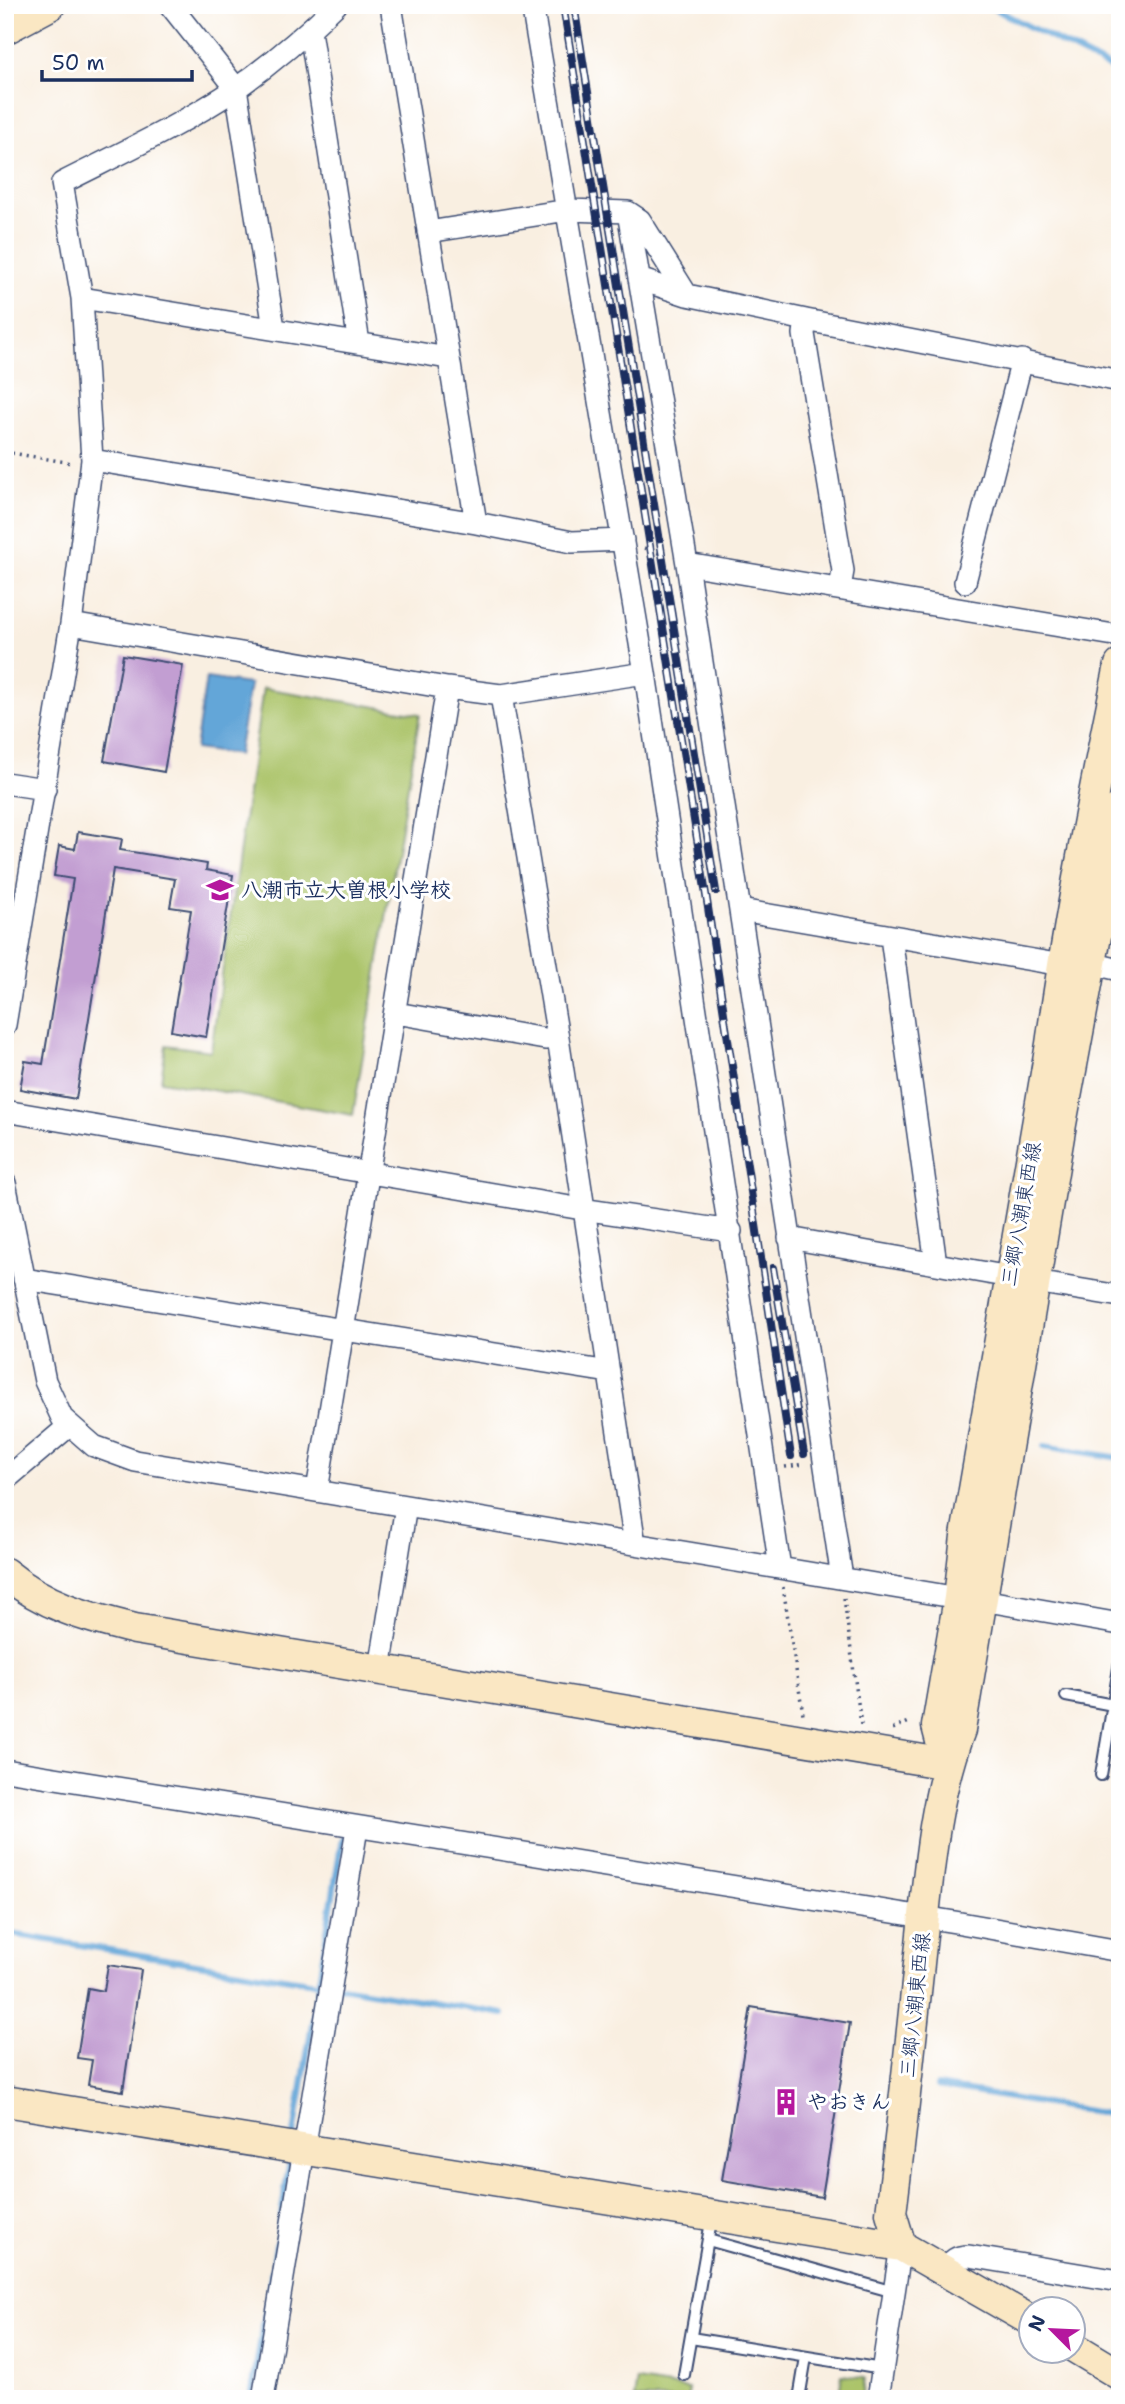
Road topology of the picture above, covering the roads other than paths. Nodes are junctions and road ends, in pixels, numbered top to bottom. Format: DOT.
graph roads {
  1 [pos="50,5"];
  2 [pos="170,5"];
  3 [pos="336,5"];
  4 [pos="391,5"];
  5 [pos="532,5"];
  6 [pos="5,29"];
  7 [pos="310,30"];
  8 [pos="236,88"];
  9 [pos="568,210"];
  10 [pos="628,212"];
  11 [pos="428,232"];
  12 [pos="639,279"];
  13 [pos="687,295"];
  14 [pos="82,298"];
  15 [pos="806,320"];
  16 [pos="274,328"];
  17 [pos="359,343"];
  18 [pos="448,358"];
  19 [pos="1022,360"];
  20 [pos="1120,381"];
  21 [pos="92,460"];
  22 [pos="476,523"];
  23 [pos="623,540"];
  24 [pos="687,564"];
  25 [pos="965,582"];
  26 [pos="840,588"];
  27 [pos="71,624"];
  28 [pos="1120,636"];
  29 [pos="1120,665"];
  30 [pos="645,673"];
  31 [pos="447,688"];
  32 [pos="500,695"];
  33 [pos="5,783"];
  34 [pos="45,789"];
  35 [pos="1120,807"];
  36 [pos="740,910"];
  37 [pos="891,937"];
  38 [pos="1076,964"];
  39 [pos="1120,970"];
  40 [pos="396,1013"];
  41 [pos="5,1025"];
  42 [pos="558,1038"];
  43 [pos="5,1111"];
  44 [pos="369,1172"];
  45 [pos="5,1183"];
  46 [pos="582,1209"];
  47 [pos="731,1231"];
  48 [pos="789,1238"];
  49 [pos="936,1264"];
  50 [pos="24,1279"];
  51 [pos="1023,1279"];
  52 [pos="1120,1296"];
  53 [pos="344,1331"];
  54 [pos="609,1373"];
  55 [pos="70,1425"];
  56 [pos="5,1480"];
  57 [pos="317,1491"];
  58 [pos="406,1506"];
  59 [pos="635,1544"];
  60 [pos="780,1568"];
  61 [pos="5,1573"];
  62 [pos="842,1578"];
  63 [pos="971,1599"];
  64 [pos="1120,1624"];
  65 [pos="1120,1661"];
  66 [pos="380,1669"];
  67 [pos="1066,1696"];
  68 [pos="1112,1705"];
  69 [pos="947,1764"];
  70 [pos="5,1770"];
  71 [pos="1101,1774"];
  72 [pos="357,1828"];
  73 [pos="924,1917"];
  74 [pos="1120,1951"];
  75 [pos="5,2101"];
  76 [pos="304,2149"];
  77 [pos="710,2227"];
  78 [pos="901,2246"];
  79 [pos="946,2271"];
  80 [pos="1120,2281"];
  81 [pos="894,2292"];
  82 [pos="1016,2311"];
  83 [pos="691,2338"];
  84 [pos="1086,2354"];
  85 [pos="806,2357"];
  86 [pos="882,2369"];
  87 [pos="684,2375"];
  88 [pos="1120,2375"];
  89 [pos="263,2399"];
  90 [pos="799,2399"];
  91 [pos="878,2399"];
  1 -- 6 [label="street"];
  2 -- 8 [label="street"];
  3 -- 7 [label="street"];
  4 -- 11 [label="street"];
  5 -- 9 [label="street"];
  7 -- 8 [label="street"];
  7 -- 17 [label="street"];
  8 -- 14 [label="street"];
  8 -- 16 [label="street"];
  9 -- 10 [label="street"];
  9 -- 11 [label="street"];
  9 -- 23 [label="street"];
  10 -- 12 [label="street"];
  10 -- 13 [label="street"];
  11 -- 18 [label="street"];
  12 -- 13 [label="street"];
  12 -- 24 [label="street"];
  13 -- 15 [label="street"];
  14 -- 16 [label="street"];
  14 -- 21 [label="street"];
  15 -- 19 [label="street"];
  15 -- 26 [label="street"];
  16 -- 17 [label="street"];
  17 -- 18 [label="street"];
  18 -- 22 [label="street"];
  19 -- 20 [label="street"];
  19 -- 25 [label="street"];
  21 -- 22 [label="street"];
  21 -- 27 [label="street"];
  22 -- 23 [label="street"];
  23 -- 30 [label="street"];
  24 -- 26 [label="street"];
  24 -- 36 [label="street"];
  26 -- 28 [label="street"];
  27 -- 31 [label="street"];
  27 -- 34 [label="street"];
  29 -- 38 [label="street, 三郷八潮東西線"];
  30 -- 32 [label="street"];
  30 -- 47 [label="street"];
  31 -- 32 [label="street"];
  31 -- 40 [label="street"];
  32 -- 42 [label="street"];
  33 -- 34 [label="street"];
  34 -- 41 [label="street"];
  35 -- 38 [label="street, 三郷八潮東西線"];
  36 -- 37 [label="street"];
  36 -- 48 [label="street"];
  37 -- 38 [label="street"];
  37 -- 49 [label="street"];
  38 -- 39 [label="street"];
  38 -- 51 [label="street, 三郷八潮東西線"];
  40 -- 42 [label="street"];
  40 -- 44 [label="street"];
  42 -- 46 [label="street"];
  43 -- 44 [label="street"];
  44 -- 46 [label="street"];
  44 -- 53 [label="street"];
  45 -- 50 [label="street"];
  46 -- 47 [label="street"];
  46 -- 54 [label="street"];
  47 -- 60 [label="street"];
  48 -- 49 [label="street"];
  48 -- 62 [label="street"];
  49 -- 51 [label="street"];
  50 -- 53 [label="street"];
  50 -- 55 [label="street"];
  51 -- 52 [label="street"];
  51 -- 63 [label="street, 三郷八潮東西線"];
  53 -- 54 [label="street"];
  53 -- 57 [label="street"];
  54 -- 59 [label="street"];
  55 -- 56 [label="street"];
  55 -- 57 [label="street"];
  57 -- 58 [label="street"];
  58 -- 59 [label="street"];
  58 -- 66 [label="street"];
  59 -- 60 [label="street"];
  60 -- 62 [label="street"];
  61 -- 66 [label="street"];
  62 -- 63 [label="street"];
  63 -- 64 [label="street"];
  63 -- 69 [label="street, 三郷八潮東西線"];
  65 -- 68 [label="lane"];
  66 -- 69 [label="street"];
  67 -- 68 [label="lane"];
  68 -- 71 [label="lane"];
  69 -- 73 [label="street, 三郷八潮東西線"];
  70 -- 72 [label="street"];
  72 -- 73 [label="street"];
  72 -- 76 [label="street"];
  73 -- 74 [label="street"];
  73 -- 78 [label="street, 三郷八潮東西線"];
  75 -- 76 [label="street"];
  76 -- 77 [label="street"];
  76 -- 89 [label="street"];
  77 -- 78 [label="street"];
  77 -- 81 [label="lane"];
  77 -- 83 [label="lane"];
  78 -- 79 [label="street"];
  78 -- 81 [label="street"];
  79 -- 80 [label="street"];
  79 -- 82 [label="street"];
  81 -- 86 [label="street"];
  83 -- 85 [label="lane"];
  83 -- 87 [label="lane"];
  84 -- 88 [label="street"];
  85 -- 86 [label="lane"];
  85 -- 90 [label="lane"];
  86 -- 91 [label="street"];
}
